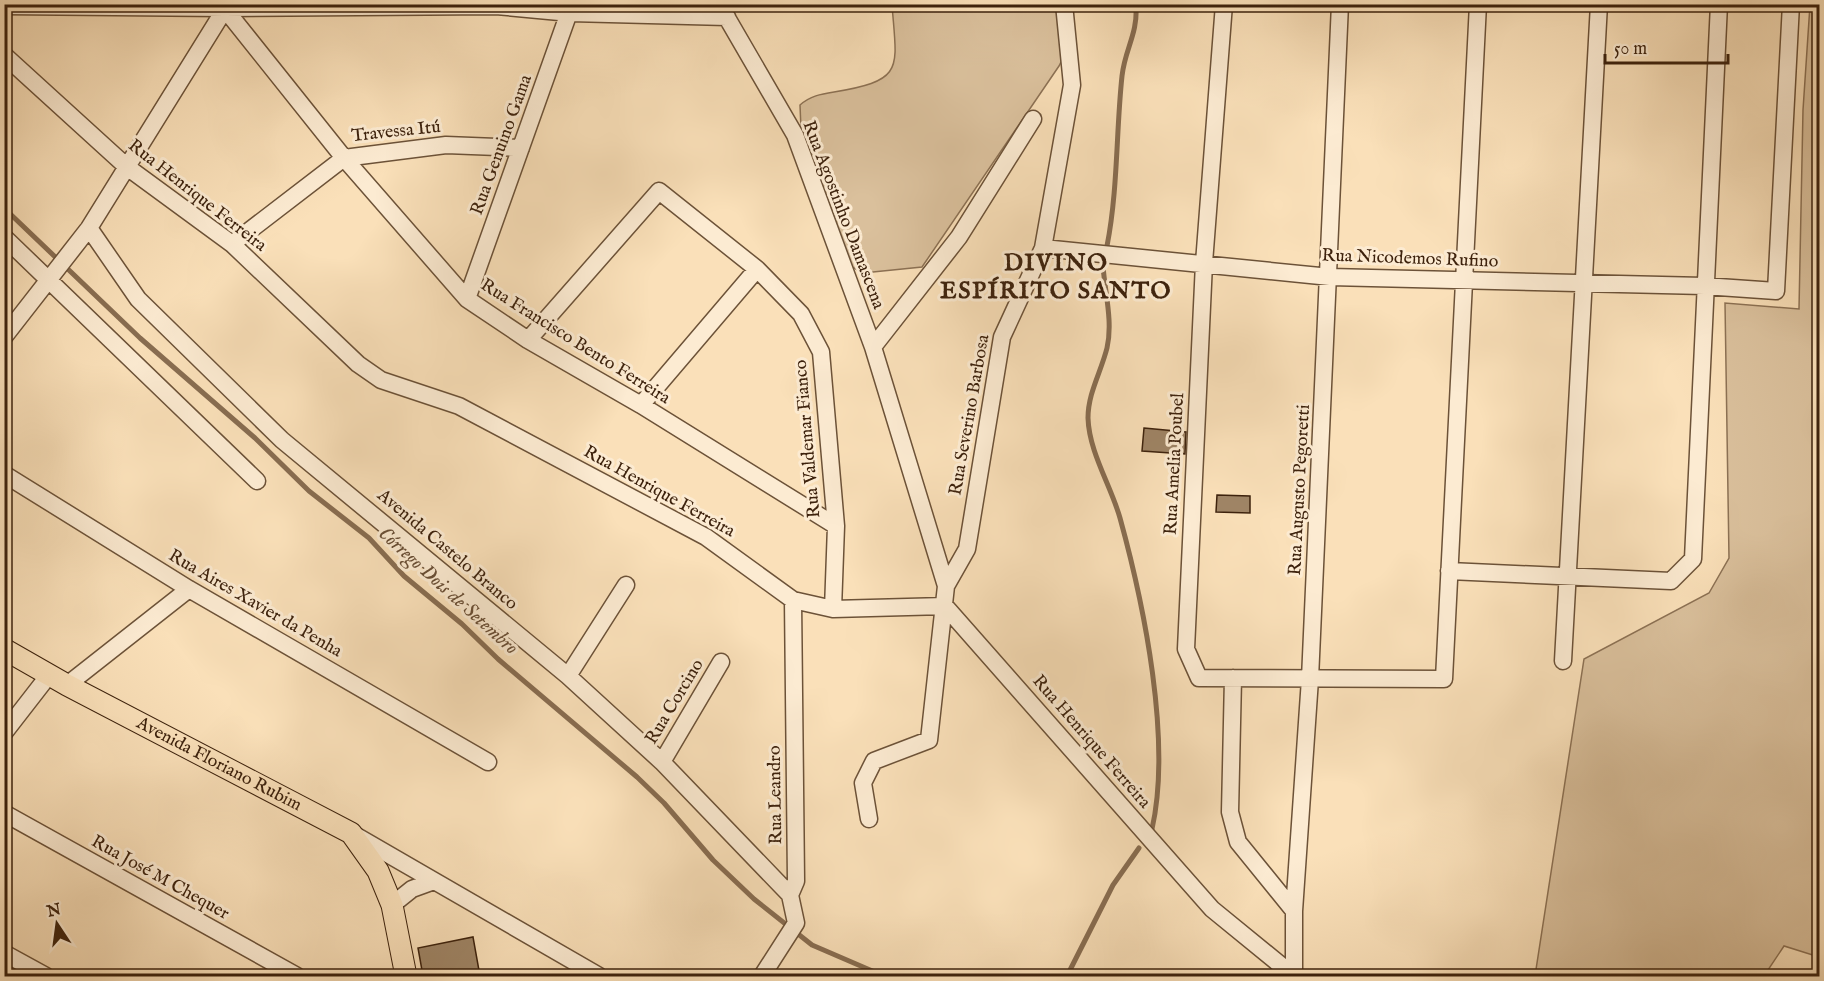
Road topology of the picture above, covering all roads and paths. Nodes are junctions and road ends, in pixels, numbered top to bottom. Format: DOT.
graph roads {
  1 [pos="1065,4"];
  2 [pos="1224,4"];
  3 [pos="1340,4"];
  4 [pos="1478,4"];
  5 [pos="1599,4"];
  6 [pos="1719,4"];
  7 [pos="1791,4"];
  8 [pos="496,5"];
  9 [pos="4,6"];
  10 [pos="224,6"];
  11 [pos="571,9"];
  12 [pos="723,11"];
  13 [pos="4,55"];
  14 [pos="1033,120"];
  15 [pos="521,148"];
  16 [pos="344,158"];
  17 [pos="127,167"];
  18 [pos="89,228"];
  19 [pos="4,237"];
  20 [pos="232,244"];
  21 [pos="1043,248"];
  22 [pos="1204,263"];
  23 [pos="757,269"];
  24 [pos="1330,277"];
  25 [pos="48,278"];
  26 [pos="1463,281"];
  27 [pos="1582,285"];
  28 [pos="1704,286"];
  29 [pos="467,299"];
  30 [pos="4,338"];
  31 [pos="528,339"];
  32 [pos="873,348"];
  33 [pos="640,405"];
  34 [pos="4,474"];
  35 [pos="257,481"];
  36 [pos="836,526"];
  37 [pos="1449,571"];
  38 [pos="1568,576"];
  39 [pos="626,585"];
  40 [pos="946,586"];
  41 [pos="189,590"];
  42 [pos="793,600"];
  43 [pos="945,606"];
  44 [pos="833,609"];
  45 [pos="4,649"];
  46 [pos="1563,661"];
  47 [pos="721,662"];
  48 [pos="568,676"];
  49 [pos="1233,678"];
  50 [pos="1310,679"];
  51 [pos="58,680"];
  52 [pos="4,733"];
  53 [pos="488,762"];
  54 [pos="662,762"];
  55 [pos="4,813"];
  56 [pos="869,819"];
  57 [pos="351,833"];
  58 [pos="434,880"];
  59 [pos="790,895"];
  60 [pos="392,905"];
  61 [pos="1294,911"];
  62 [pos="4,953"];
  63 [pos="578,970"];
  64 [pos="46,976"];
  65 [pos="297,976"];
  66 [pos="405,976"];
  67 [pos="599,976"];
  68 [pos="762,976"];
  69 [pos="1294,976"];
  1 -- 21 [label="street, Rua Severino Barbosa"];
  2 -- 22 [label="street, Rua Amelia Poubel"];
  3 -- 24 [label="street, Rua Augusto Pegoretti"];
  4 -- 26 [label="street"];
  5 -- 27 [label="street"];
  6 -- 28 [label="street"];
  7 -- 28 [label="street, Rua Nicodemos Rufino"];
  8 -- 10 [label="street"];
  8 -- 11 [label="street"];
  9 -- 10 [label="street"];
  10 -- 16 [label="street, Rua Francisco Bento Ferreira"];
  10 -- 17 [label="street"];
  11 -- 12 [label="street"];
  11 -- 15 [label="street, Rua Genuino Gama"];
  12 -- 32 [label="street, Rua Agostinho Damascena"];
  13 -- 17 [label="street, Rua Henrique Ferreira"];
  14 -- 32 [label="street, Rua Agostinho Damascena"];
  15 -- 16 [label="street, Travessa Itú"];
  15 -- 29 [label="street, Rua Genuino Gama"];
  16 -- 20 [label="street, Travessa Itú"];
  16 -- 29 [label="street, Rua Francisco Bento Ferreira"];
  17 -- 18 [label="street"];
  17 -- 20 [label="street, Rua Henrique Ferreira"];
  18 -- 25 [label="street"];
  18 -- 48 [label="street, Avenida Castelo Branco"];
  19 -- 25 [label="street"];
  20 -- 42 [label="street, Rua Henrique Ferreira"];
  21 -- 22 [label="street, Rua Nicodemos Rufino"];
  21 -- 40 [label="street, Rua Severino Barbosa"];
  22 -- 24 [label="street, Rua Nicodemos Rufino"];
  22 -- 49 [label="street, Rua Amelia Poubel"];
  23 -- 31 [label="street, Rua Valdemar Fianco"];
  23 -- 33 [label="street"];
  23 -- 36 [label="street, Rua Valdemar Fianco"];
  24 -- 26 [label="street, Rua Nicodemos Rufino"];
  24 -- 50 [label="street, Rua Augusto Pegoretti"];
  25 -- 30 [label="street"];
  25 -- 35 [label="street"];
  26 -- 27 [label="street, Rua Nicodemos Rufino"];
  26 -- 37 [label="street"];
  27 -- 28 [label="street, Rua Nicodemos Rufino"];
  27 -- 38 [label="street"];
  28 -- 38 [label="street"];
  29 -- 31 [label="street, Rua Francisco Bento Ferreira"];
  31 -- 33 [label="street, Rua Francisco Bento Ferreira"];
  32 -- 40 [label="street, Rua Agostinho Damascena"];
  33 -- 36 [label="street, Rua Francisco Bento Ferreira"];
  34 -- 41 [label="street, Rua Aires Xavier da Penha"];
  36 -- 44 [label="street, Rua Valdemar Fianco"];
  37 -- 38 [label="street"];
  37 -- 50 [label="street, Rua Amelia Poubel"];
  38 -- 46 [label="street"];
  39 -- 48 [label="street"];
  40 -- 43 [label="street, Rua Agostinho Damascena"];
  41 -- 51 [label="street"];
  41 -- 53 [label="street, Rua Aires Xavier da Penha"];
  42 -- 44 [label="street, Rua Henrique Ferreira"];
  42 -- 59 [label="street, Rua Leandro"];
  43 -- 44 [label="street, Rua Henrique Ferreira"];
  43 -- 56 [label="street, Rua Agostinho Damascena"];
  43 -- 69 [label="street, Rua Henrique Ferreira"];
  45 -- 51 [label="main road, Avenida Floriano Rubim"];
  47 -- 54 [label="street, Rua Corcino"];
  48 -- 54 [label="street, Avenida Castelo Branco"];
  49 -- 50 [label="street, Rua Amelia Poubel"];
  49 -- 61 [label="street"];
  50 -- 61 [label="street, Rua Augusto Pegoretti"];
  51 -- 52 [label="street"];
  51 -- 57 [label="main road, Avenida Floriano Rubim"];
  54 -- 59 [label="street, Avenida Castelo Branco"];
  55 -- 65 [label="street, Rua José M Chequer"];
  57 -- 58 [label="street, Avenida Floriano Rubim"];
  57 -- 60 [label="main road"];
  58 -- 60 [label="street"];
  58 -- 63 [label="street, Avenida Floriano Rubim"];
  59 -- 68 [label="street, Rua Leandro"];
  60 -- 66 [label="main road"];
  61 -- 69 [label="street, Rua Augusto Pegoretti"];
  62 -- 64 [label="street"];
  63 -- 67 [label="street, Avenida Floriano Rubim"];
}
